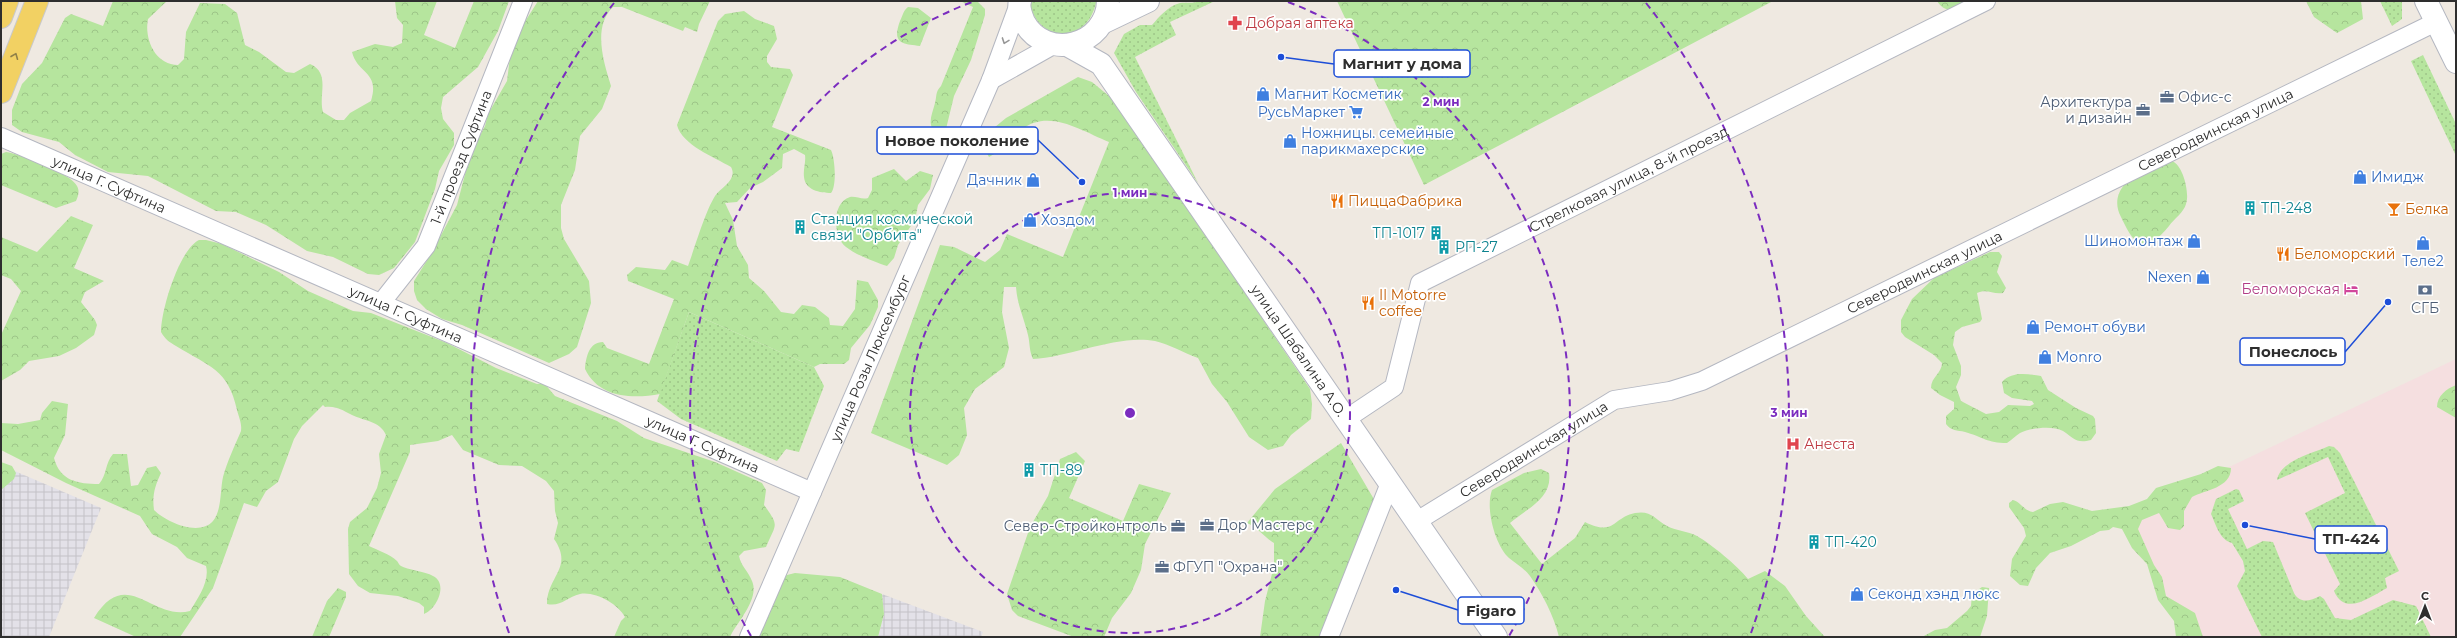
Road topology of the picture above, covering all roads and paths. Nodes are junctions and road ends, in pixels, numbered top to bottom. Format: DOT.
graph roads {
  1 [pos="7,1"];
  2 [pos="37,1"];
  3 [pos="523,1"];
  4 [pos="1108,1"];
  5 [pos="1148,1"];
  6 [pos="1986,1"];
  7 [pos="2426,1"];
  8 [pos="1019,3"];
  9 [pos="1,17"];
  10 [pos="2436,22"];
  11 [pos="1100,26"];
  12 [pos="1061,45"];
  13 [pos="2456,62"];
  14 [pos="1101,64"];
  15 [pos="991,80"];
  16 [pos="1,92"];
  17 [pos="1,137"];
  18 [pos="381,303"];
  19 [pos="1346,419"];
  20 [pos="1390,483"];
  21 [pos="812,492"];
  22 [pos="1417,521"];
  23 [pos="749,637"];
  24 [pos="1329,637"];
  25 [pos="1496,637"];
  1 -- 9 [label="main road"];
  16 -- 2 [label="main road, one-way"];
  3 -- 18 [label="street, 1-й проезд Суфтина"];
  4 -- 11 [label="street"];
  5 -- 11 [label="street"];
  6 -- 19 [label="street, Стрелковая улица, 8-й проезд"];
  7 -- 10 [label="street"];
  8 -- 12 [label="street"];
  8 -- 15 [label="street, улица Розы Люксембург, one-way"];
  10 -- 13 [label="street"];
  10 -- 22 [label="street, Северодвинская улица"];
  11 -- 12 [label="street"];
  11 -- 14 [label="street"];
  12 -- 14 [label="street"];
  12 -- 15 [label="street"];
  14 -- 19 [label="street, улица Шабалина А.О."];
  15 -- 21 [label="street, улица Розы Люксембург"];
  17 -- 18 [label="street, улица Г. Суфтина"];
  18 -- 21 [label="street, улица Г. Суфтина"];
  19 -- 20 [label="street, улица Шабалина А.О."];
  20 -- 22 [label="street, улица Шабалина А.О."];
  20 -- 24 [label="street"];
  21 -- 23 [label="street, улица Розы Люксембург"];
  22 -- 25 [label="street, улица Шабалина А.О."];
}
